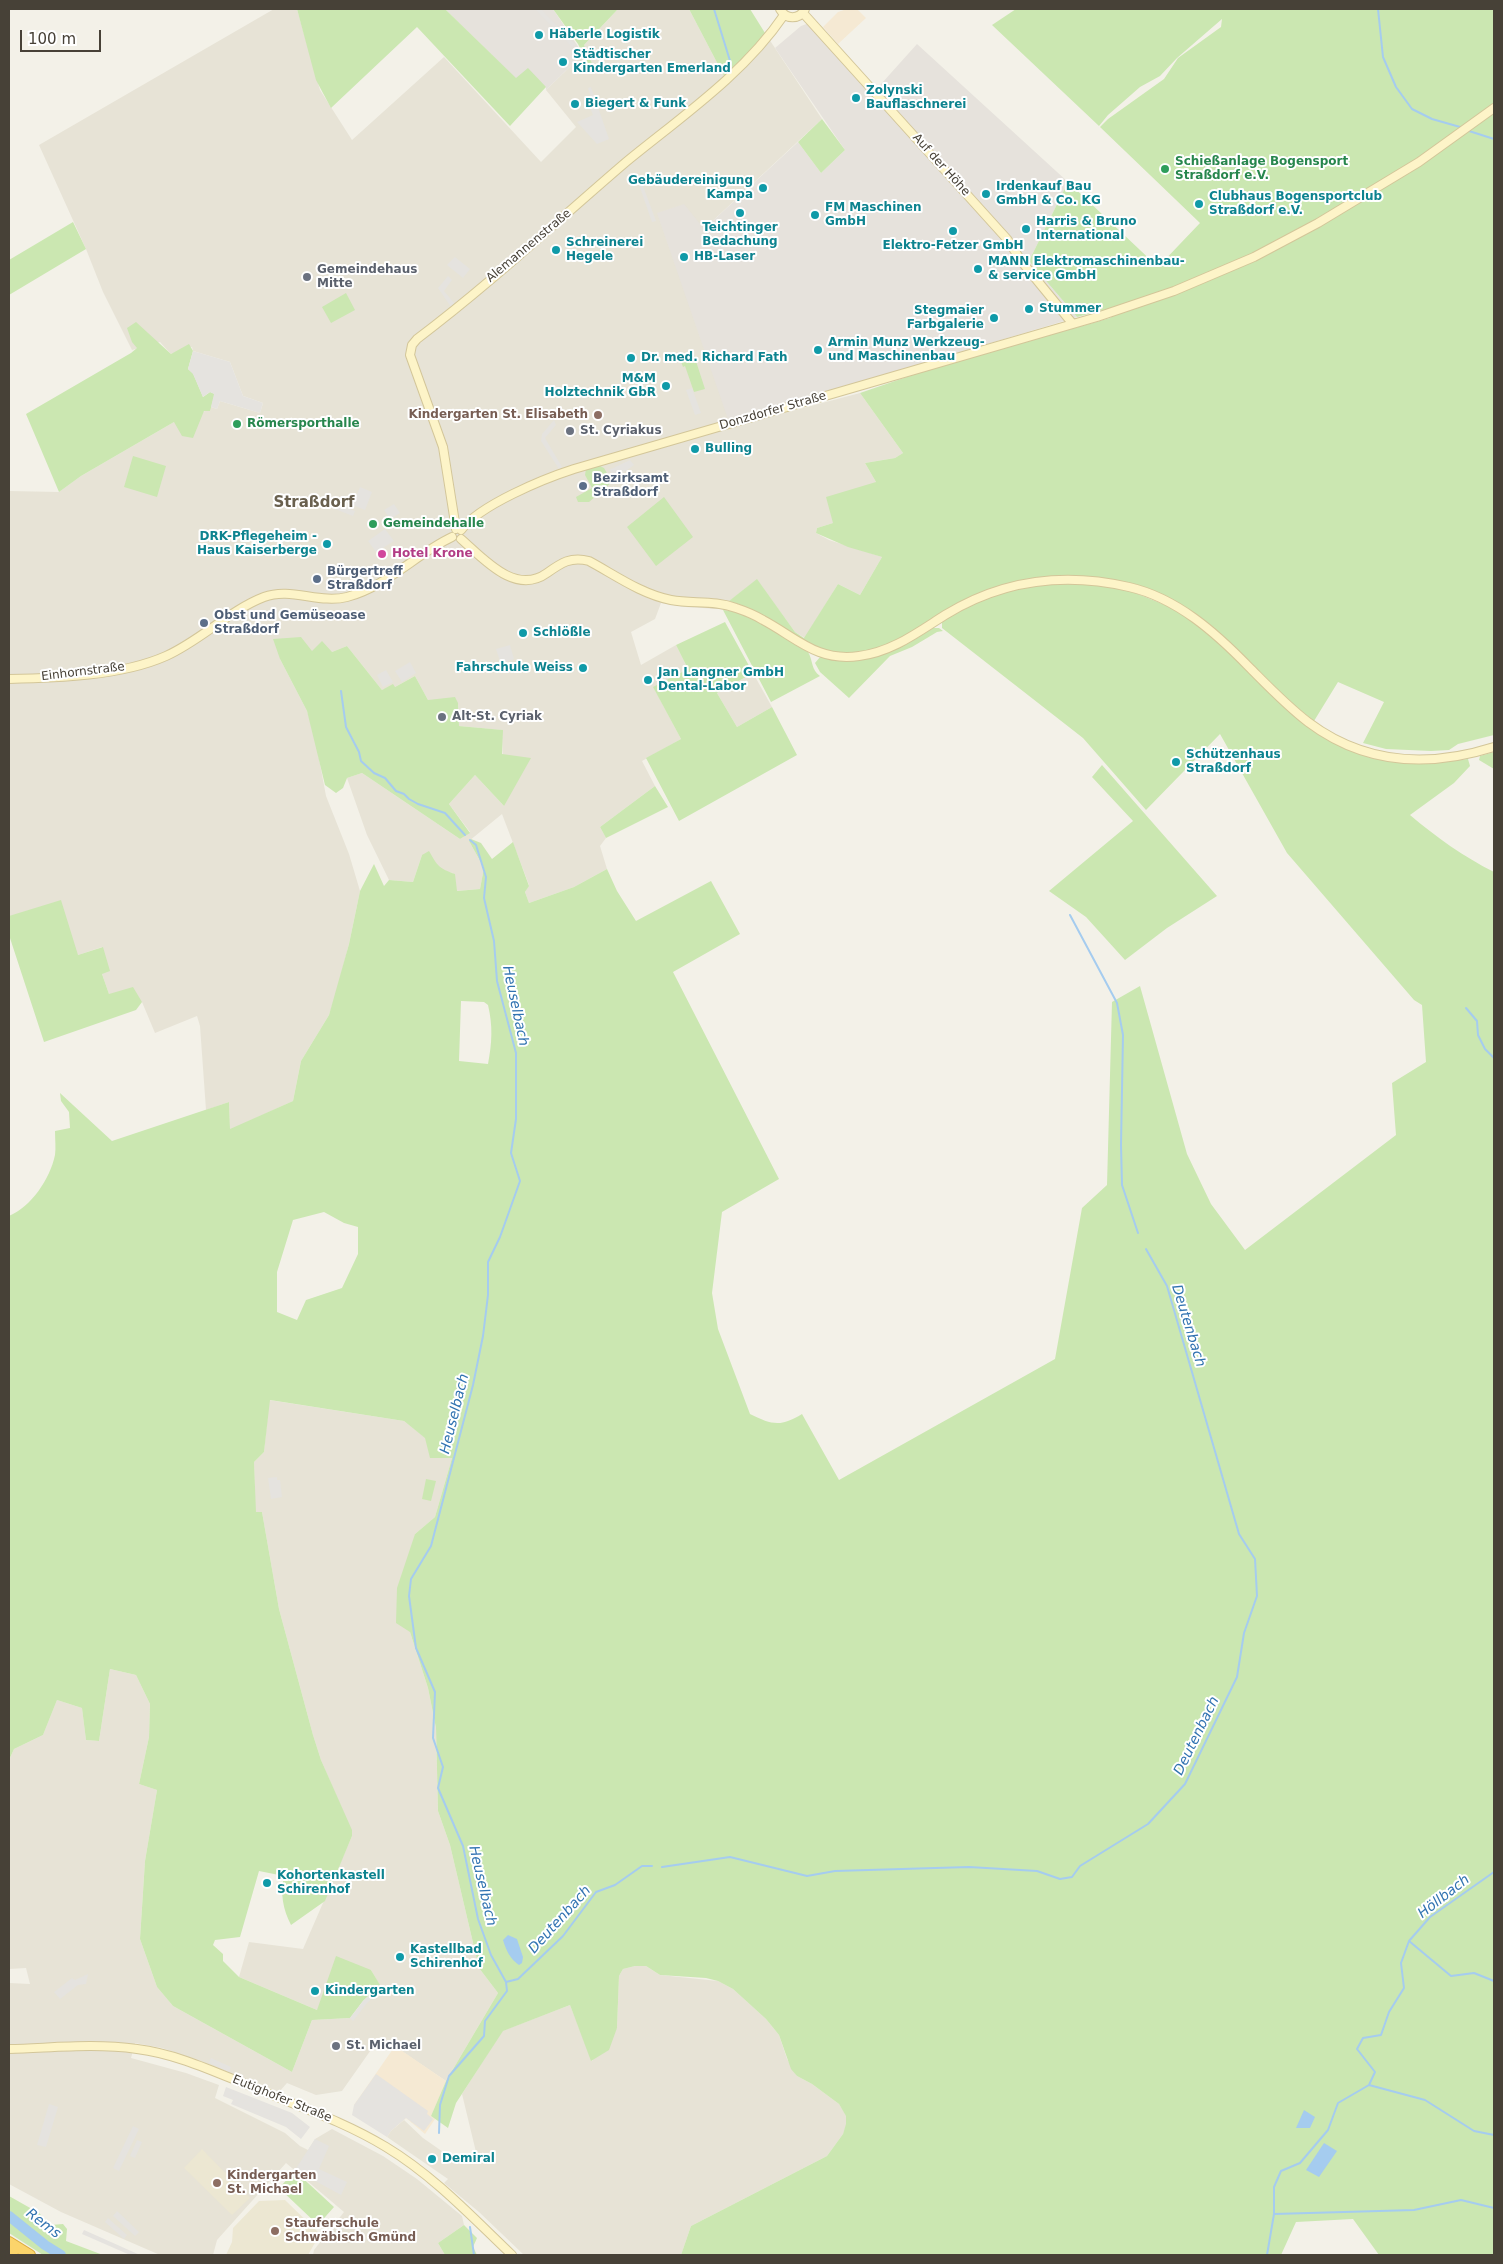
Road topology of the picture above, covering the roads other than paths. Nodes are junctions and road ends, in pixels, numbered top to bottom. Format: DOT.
graph roads {
  1 [pos="804,11"];
  2 [pos="782,12"];
  3 [pos="1494,108"];
  4 [pos="1072,323"];
  5 [pos="458,529"];
  6 [pos="456,538"];
  7 [pos="9,679"];
  8 [pos="1494,747"];
  9 [pos="9,2049"];
  10 [pos="9,2242"];
  11 [pos="9,2253"];
  12 [pos="13,2255"];
  13 [pos="30,2255"];
  14 [pos="512,2255"];
  1 -- 2 [label="main road, Alemannenstraße"];
  1 -- 4 [label="main road, Auf der Höhe"];
  2 -- 5 [label="main road, Alemannenstraße"];
  3 -- 4 [label="main road, Donzdorfer Straße"];
  4 -- 5 [label="main road, Donzdorfer Straße"];
  5 -- 6 [label="main road"];
  6 -- 7 [label="main road, Einhornstraße"];
  6 -- 8 [label="main road"];
  9 -- 14 [label="main road, Eutighofer Straße"];
  10 -- 13 [label="highway"];
  11 -- 12 [label="highway"];
}
